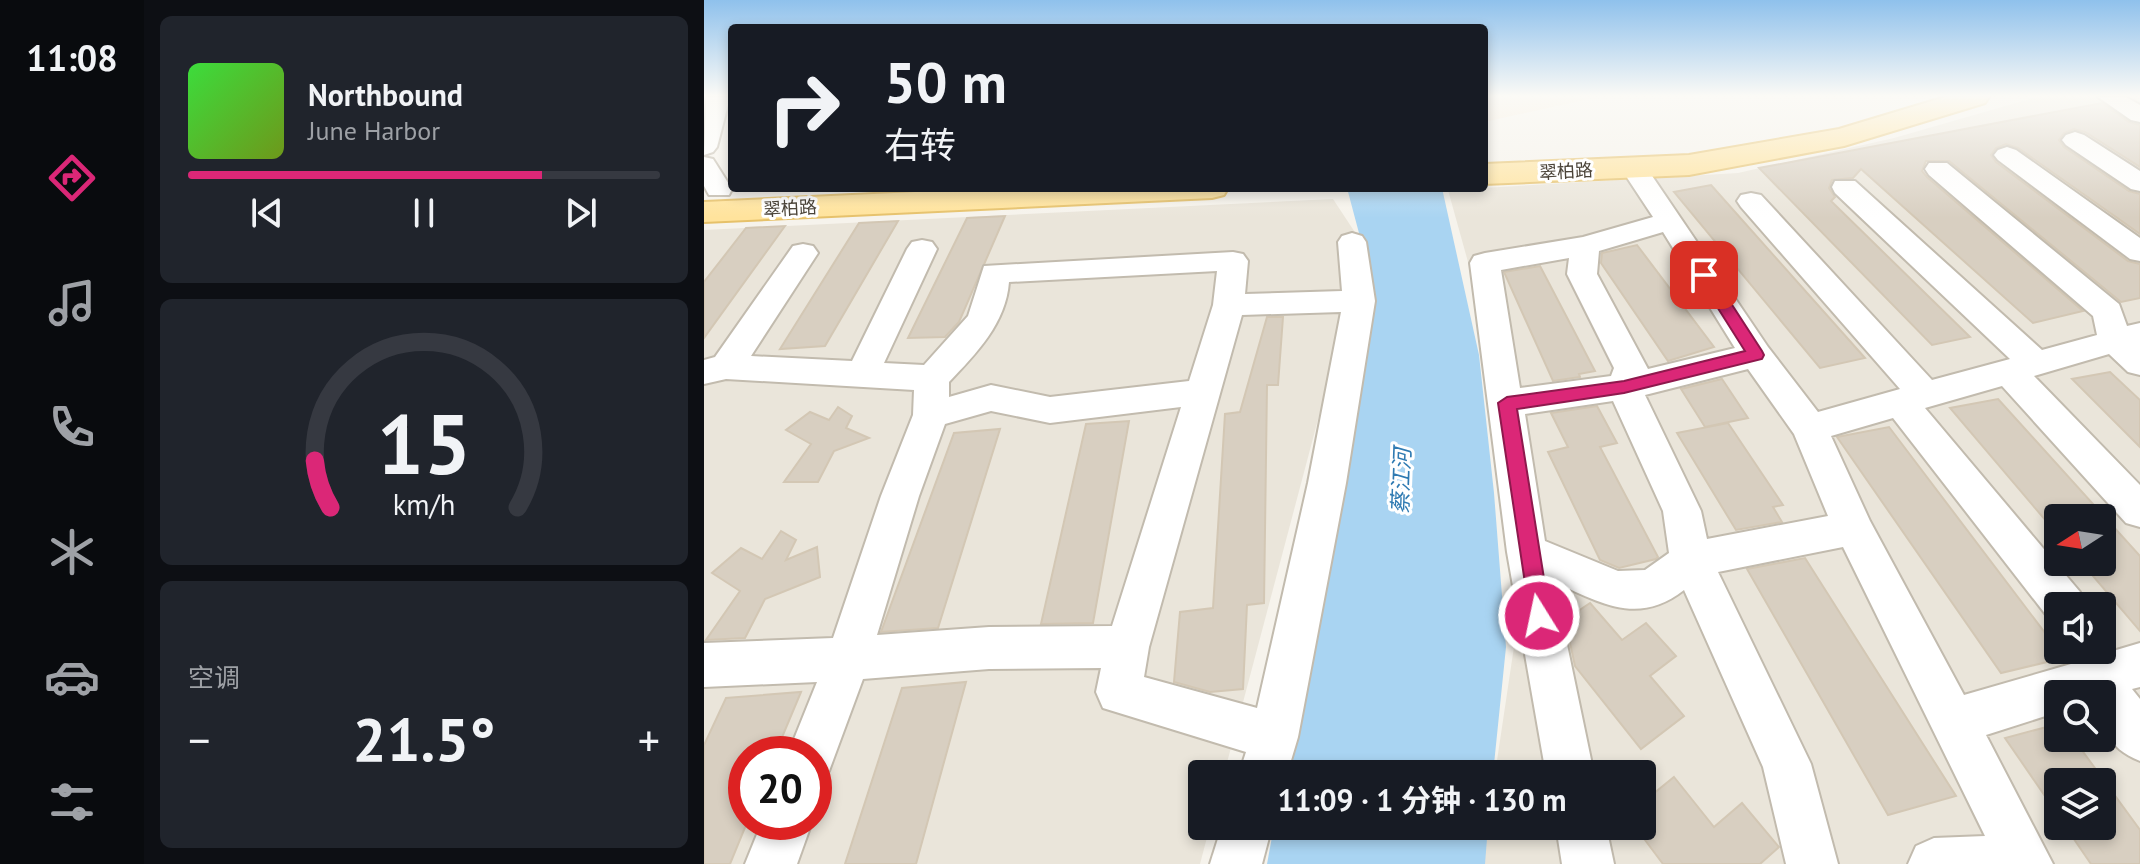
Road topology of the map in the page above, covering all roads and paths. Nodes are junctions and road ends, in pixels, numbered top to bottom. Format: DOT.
graph roads {
  1 [pos="1730,137"];
  2 [pos="1842,137"];
  3 [pos="2075,140"];
  4 [pos="2007,155"];
  5 [pos="1488,156"];
  6 [pos="1633,167"];
  7 [pos="1938,169"];
  8 [pos="1488,174"];
  9 [pos="2140,183"];
  10 [pos="1845,187"];
  11 [pos="1751,201"];
  12 [pos="1670,221"];
  13 [pos="1352,242"];
  14 [pos="1585,246"];
  15 [pos="922,249"];
  16 [pos="2140,252"];
  17 [pos="803,253"];
  18 [pos="1359,301"];
  19 [pos="1229,305"];
  20 [pos="2132,346"];
  21 [pos="1756,355"];
  22 [pos="2023,368"];
  23 [pos="715,370"];
  24 [pos="863,373"];
  25 [pos="1624,387"];
  26 [pos="1202,392"];
  27 [pos="932,396"];
  28 [pos="1912,399"];
  29 [pos="1507,403"];
  30 [pos="1810,428"];
  31 [pos="2140,511"];
  32 [pos="1853,528"];
  33 [pos="1527,552"];
  34 [pos="1691,560"];
  35 [pos="2055,592"];
  36 [pos="1127,647"];
  37 [pos="848,659"];
  38 [pos="2093,664"];
  39 [pos="704,665"];
  40 [pos="2140,665"];
  41 [pos="1953,722"];
  42 [pos="819,736"];
  43 [pos="2140,737"];
  44 [pos="1268,756"];
  45 [pos="1567,760"];
  46 [pos="780,840"];
  47 [pos="1243,840"];
  48 [pos="1584,840"];
  49 [pos="2026,862"];
  50 [pos="771,864"];
  51 [pos="1236,864"];
  52 [pos="1588,864"];
  53 [pos="1812,864"];
  54 [pos="1934,864"];
  1 -- 5 [label="main road, 翠柏路"];
  2 -- 6 [label="main road, 翠柏路"];
  3 -- 9 [label="street"];
  4 -- 16 [label="street"];
  6 -- 8 [label="main road, 翠柏路"];
  6 -- 12 [label="street"];
  7 -- 20 [label="street"];
  10 -- 22 [label="street"];
  11 -- 28 [label="street"];
  12 -- 14 [label="street"];
  12 -- 21 [label="street"];
  13 -- 18 [label="street"];
  14 -- 25 [label="street"];
  14 -- 29 [label="street"];
  15 -- 24 [label="street"];
  17 -- 23 [label="street"];
  18 -- 19 [label="street"];
  18 -- 44 [label="street"];
  19 -- 26 [label="street"];
  19 -- 27 [label="street"];
  20 -- 22 [label="street"];
  21 -- 25 [label="street"];
  21 -- 30 [label="street"];
  22 -- 28 [label="street"];
  22 -- 31 [label="street"];
  23 -- 24 [label="street"];
  24 -- 27 [label="street"];
  25 -- 29 [label="street"];
  25 -- 34 [label="street"];
  26 -- 27 [label="street"];
  26 -- 36 [label="street"];
  27 -- 37 [label="street"];
  28 -- 30 [label="street"];
  28 -- 35 [label="street"];
  29 -- 33 [label="street"];
  30 -- 32 [label="street"];
  32 -- 34 [label="street"];
  32 -- 41 [label="street"];
  33 -- 34 [label="street"];
  33 -- 45 [label="street"];
  34 -- 53 [label="street"];
  36 -- 37 [label="street"];
  36 -- 44 [label="street"];
  37 -- 39 [label="street"];
  37 -- 42 [label="street"];
  38 -- 40 [label="street"];
  38 -- 41 [label="street"];
  38 -- 43 [label="street"];
  41 -- 49 [label="street"];
  46 -- 50 [label="street"];
  47 -- 51 [label="street"];
  48 -- 52 [label="street"];
  49 -- 54 [label="street"];
}
